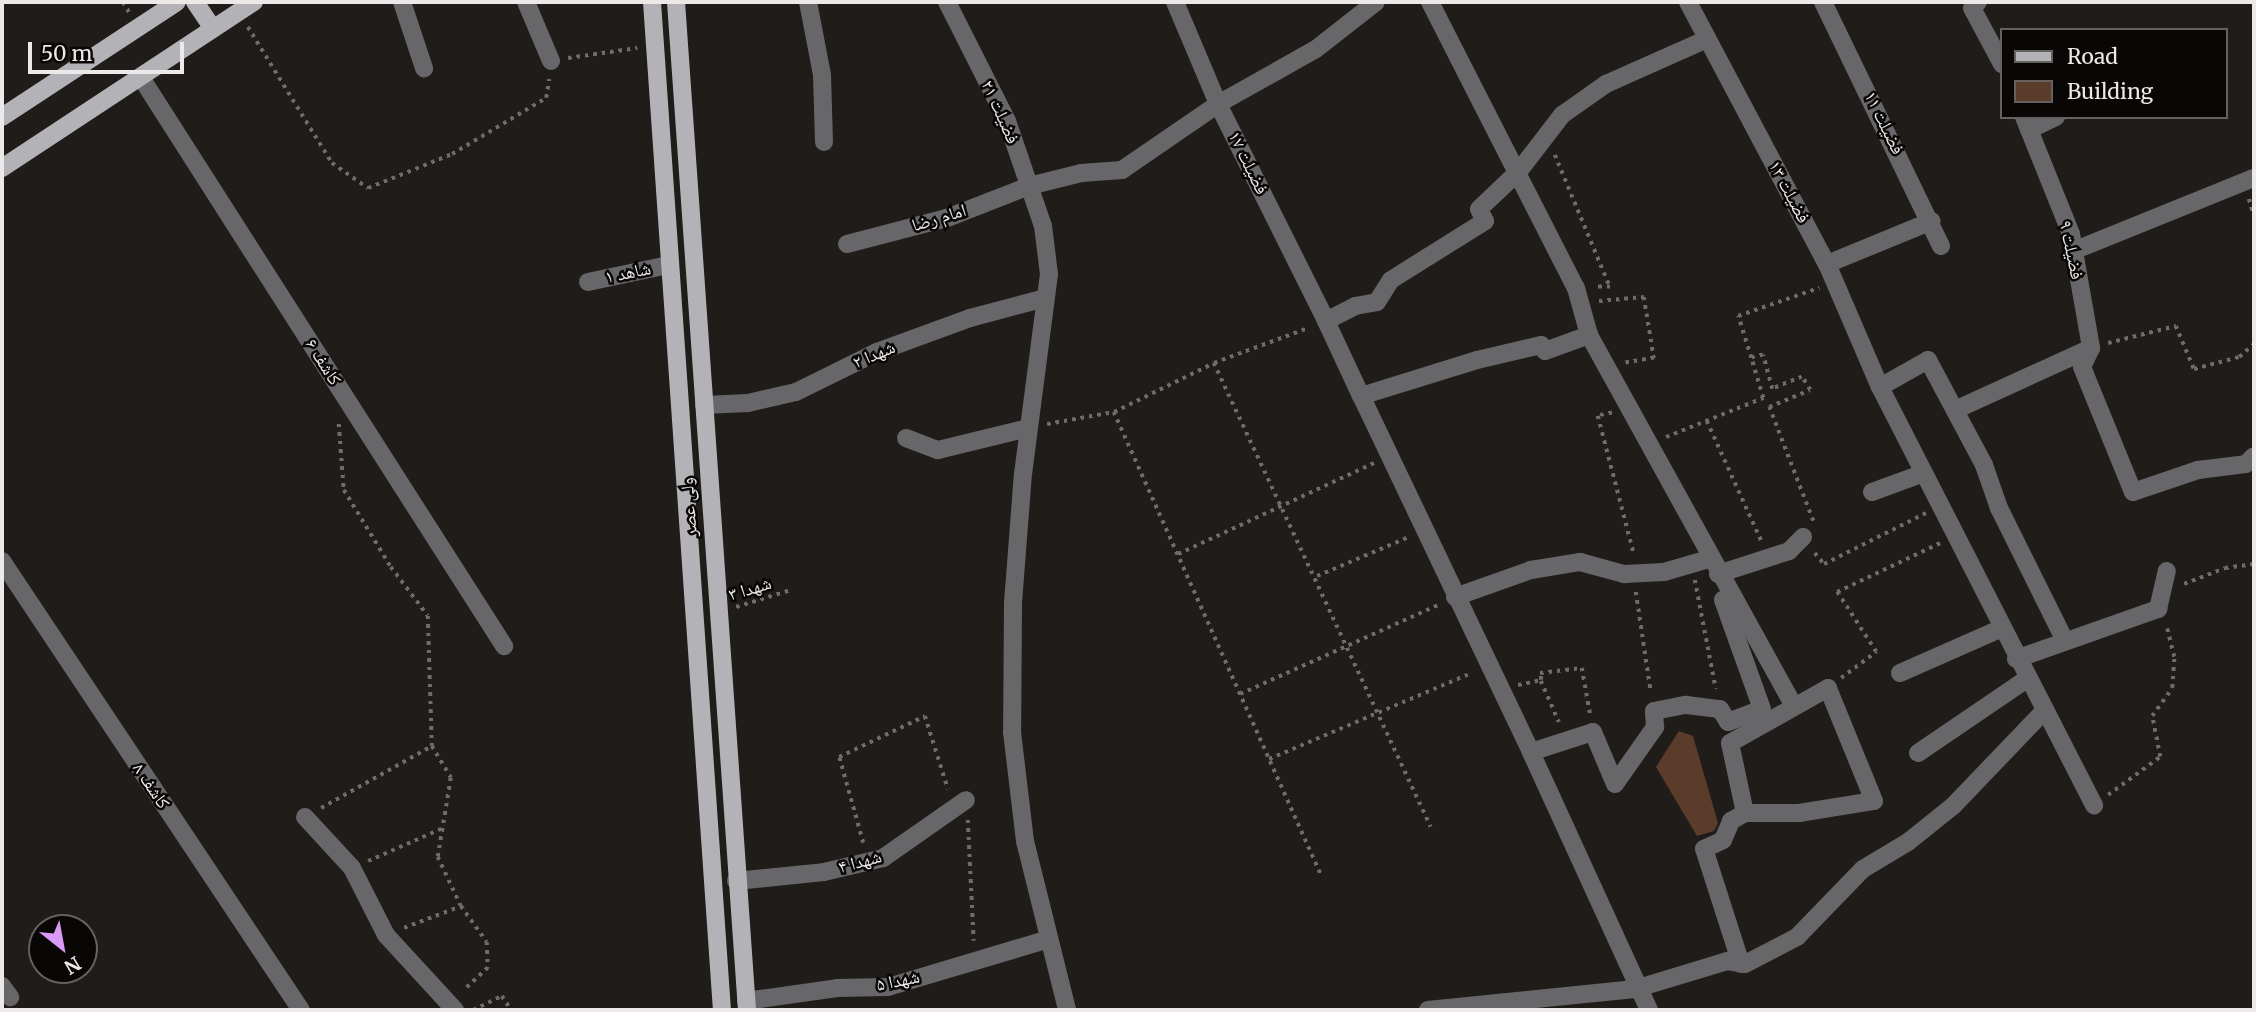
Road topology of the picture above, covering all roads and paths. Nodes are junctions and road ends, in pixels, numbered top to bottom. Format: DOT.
graph roads {
  1 [pos="177,2"];
  2 [pos="195,2"];
  3 [pos="254,2"];
  4 [pos="402,2"];
  5 [pos="526,2"];
  6 [pos="652,2"];
  7 [pos="676,2"];
  8 [pos="808,2"];
  9 [pos="947,2"];
  10 [pos="1175,2"];
  11 [pos="1376,2"];
  12 [pos="1430,2"];
  13 [pos="1688,2"];
  14 [pos="1823,2"];
  15 [pos="1978,2"];
  16 [pos="239,12"];
  17 [pos="213,29"];
  18 [pos="1707,39"];
  19 [pos="656,45"];
  20 [pos="2000,60"];
  21 [pos="551,61"];
  22 [pos="424,68"];
  23 [pos="142,79"];
  24 [pos="1218,104"];
  25 [pos="2,117"];
  26 [pos="2048,119"];
  27 [pos="2027,124"];
  28 [pos="824,142"];
  29 [pos="1552,146"];
  30 [pos="2,168"];
  31 [pos="1519,172"];
  32 [pos="2254,178"];
  33 [pos="1029,186"];
  34 [pos="2254,194"];
  35 [pos="2254,215"];
  36 [pos="1932,221"];
  37 [pos="847,244"];
  38 [pos="1941,246"];
  39 [pos="2073,251"];
  40 [pos="1827,264"];
  41 [pos="668,265"];
  42 [pos="588,282"];
  43 [pos="1834,283"];
  44 [pos="1578,295"];
  45 [pos="1045,299"];
  46 [pos="1326,321"];
  47 [pos="1589,335"];
  48 [pos="2254,344"];
  49 [pos="2091,348"];
  50 [pos="1751,358"];
  51 [pos="1214,363"];
  52 [pos="1606,366"];
  53 [pos="337,384"];
  54 [pos="1880,387"];
  55 [pos="1361,396"];
  56 [pos="704,405"];
  57 [pos="679,408"];
  58 [pos="1629,410"];
  59 [pos="1955,410"];
  60 [pos="1114,412"];
  61 [pos="1707,421"];
  62 [pos="1028,428"];
  63 [pos="906,438"];
  64 [pos="1648,444"];
  65 [pos="2254,456"];
  66 [pos="1389,457"];
  67 [pos="1924,473"];
  68 [pos="1872,492"];
  69 [pos="1282,504"];
  70 [pos="1932,522"];
  71 [pos="1424,531"];
  72 [pos="1936,532"];
  73 [pos="1802,537"];
  74 [pos="1178,555"];
  75 [pos="1769,558"];
  76 [pos="2,561"];
  77 [pos="1706,562"];
  78 [pos="2254,564"];
  79 [pos="2166,571"];
  80 [pos="1636,573"];
  81 [pos="1317,576"];
  82 [pos="791,590"];
  83 [pos="1455,597"];
  84 [pos="2160,600"];
  85 [pos="717,614"];
  86 [pos="2002,628"];
  87 [pos="2065,641"];
  88 [pos="503,646"];
  89 [pos="1350,647"];
  90 [pos="2016,659"];
  91 [pos="1486,666"];
  92 [pos="1900,673"];
  93 [pos="2027,679"];
  94 [pos="1541,680"];
  95 [pos="1828,688"];
  96 [pos="1498,689"];
  97 [pos="1240,694"];
  98 [pos="1793,704"];
  99 [pos="1720,709"];
  100 [pos="2045,710"];
  101 [pos="1654,711"];
  102 [pos="1380,714"];
  103 [pos="1593,732"];
  104 [pos="1567,740"];
  105 [pos="432,746"];
  106 [pos="1531,752"];
  107 [pos="1918,753"];
  108 [pos="1269,759"];
  109 [pos="961,804"];
  110 [pos="2094,805"];
  111 [pos="1745,813"];
  112 [pos="305,817"];
  113 [pos="1432,827"];
  114 [pos="443,828"];
  115 [pos="869,862"];
  116 [pos="352,868"];
  117 [pos="1322,877"];
  118 [pos="736,881"];
  119 [pos="461,906"];
  120 [pos="386,935"];
  121 [pos="1046,940"];
  122 [pos="975,961"];
  123 [pos="1741,964"];
  124 [pos="1635,989"];
  125 [pos="746,1006"];
  126 [pos="452,1007"];
  127 [pos="301,1010"];
  128 [pos="472,1010"];
  129 [pos="511,1010"];
  130 [pos="722,1010"];
  131 [pos="1067,1010"];
  132 [pos="1427,1010"];
  133 [pos="1648,1010"];
  1 -- 25 [label="main road"];
  2 -- 17 [label="main road"];
  3 -- 16 [label="main road"];
  4 -- 22 [label="street"];
  5 -- 21 [label="street"];
  6 -- 19 [label="main road, ولی عصر"];
  7 -- 56 [label="main road, ولی عصر"];
  8 -- 28 [label="street"];
  9 -- 33 [label="street, فضیلت ۲۱"];
  10 -- 24 [label="street, فضیلت ۱۷"];
  11 -- 24 [label="street, امام رضا"];
  12 -- 31 [label="street"];
  13 -- 18 [label="street, فضیلت ۱۳"];
  14 -- 36 [label="street, فضیلت ۱۱"];
  15 -- 20 [label="street"];
  16 -- 17 [label="main road"];
  16 -- 21 [label="path"];
  17 -- 23 [label="main road"];
  18 -- 31 [label="street"];
  18 -- 40 [label="street, فضیلت ۱۳"];
  19 -- 21 [label="path"];
  19 -- 41 [label="main road, ولی عصر"];
  23 -- 30 [label="main road"];
  23 -- 53 [label="street, کاشف ۶"];
  24 -- 33 [label="street, امام رضا"];
  24 -- 46 [label="street, فضیلت ۱۷"];
  26 -- 27 [label="street"];
  27 -- 39 [label="street, فضیلت ۹"];
  29 -- 44 [label="path"];
  31 -- 44 [label="street"];
  31 -- 46 [label="street"];
  32 -- 39 [label="street"];
  33 -- 37 [label="street, امام رضا"];
  33 -- 45 [label="street, فضیلت ۲۱"];
  34 -- 35 [label="path"];
  36 -- 38 [label="street, فضیلت ۱۱"];
  36 -- 40 [label="street"];
  39 -- 49 [label="street, فضیلت ۹"];
  40 -- 43 [label="street, فضیلت ۱۳"];
  41 -- 42 [label="street, شاهد ۱"];
  41 -- 57 [label="main road, ولی عصر"];
  43 -- 50 [label="path"];
  43 -- 54 [label="street, فضیلت ۱۳"];
  44 -- 47 [label="street"];
  44 -- 52 [label="path"];
  45 -- 56 [label="street, شهدا ۲"];
  45 -- 62 [label="street, فضیلت ۲۱"];
  46 -- 51 [label="path"];
  46 -- 55 [label="street, فضیلت ۱۷"];
  47 -- 52 [label="street"];
  47 -- 55 [label="street"];
  48 -- 49 [label="path"];
  49 -- 59 [label="street"];
  49 -- 65 [label="street, فضیلت ۹"];
  50 -- 61 [label="path"];
  50 -- 73 [label="path"];
  51 -- 60 [label="path"];
  51 -- 69 [label="path"];
  52 -- 58 [label="street"];
  53 -- 88 [label="street, کاشف ۶"];
  53 -- 105 [label="path"];
  54 -- 59 [label="street"];
  54 -- 67 [label="street, فضیلت ۱۳"];
  55 -- 66 [label="street, فضیلت ۱۷"];
  56 -- 57 [label="main road"];
  56 -- 85 [label="main road, ولی عصر"];
  57 -- 130 [label="main road, ولی عصر"];
  58 -- 64 [label="street"];
  58 -- 80 [label="path"];
  59 -- 87 [label="street"];
  60 -- 62 [label="path"];
  60 -- 74 [label="path"];
  61 -- 64 [label="path"];
  61 -- 75 [label="path"];
  62 -- 63 [label="street"];
  62 -- 121 [label="street, فضیلت ۲۱"];
  64 -- 77 [label="street"];
  66 -- 69 [label="path"];
  66 -- 71 [label="street, فضیلت ۱۷"];
  67 -- 68 [label="street"];
  67 -- 86 [label="street, فضیلت ۱۳"];
  69 -- 74 [label="path"];
  69 -- 81 [label="path"];
  70 -- 73 [label="path"];
  71 -- 81 [label="path"];
  71 -- 83 [label="street, فضیلت ۱۷"];
  72 -- 95 [label="path"];
  73 -- 75 [label="street"];
  74 -- 97 [label="path"];
  75 -- 77 [label="street"];
  76 -- 127 [label="street, کاشف ۸"];
  77 -- 80 [label="street"];
  77 -- 98 [label="street"];
  77 -- 99 [label="path"];
  77 -- 99 [label="street"];
  78 -- 84 [label="path"];
  79 -- 84 [label="street"];
  80 -- 83 [label="street"];
  80 -- 101 [label="path"];
  81 -- 89 [label="path"];
  82 -- 85 [label="path, شهدا ۳"];
  83 -- 89 [label="path"];
  83 -- 91 [label="street, فضیلت ۱۷"];
  84 -- 87 [label="street"];
  84 -- 110 [label="path"];
  85 -- 118 [label="main road, ولی عصر"];
  86 -- 90 [label="street, فضیلت ۱۳"];
  86 -- 92 [label="street"];
  87 -- 90 [label="street"];
  89 -- 97 [label="path"];
  89 -- 102 [label="path"];
  90 -- 93 [label="street, فضیلت ۱۳"];
  91 -- 96 [label="street, فضیلت ۱۷"];
  91 -- 102 [label="path"];
  93 -- 100 [label="street, فضیلت ۱۳"];
  93 -- 107 [label="street"];
  94 -- 96 [label="path"];
  94 -- 103 [label="path"];
  94 -- 104 [label="path"];
  95 -- 98 [label="street"];
  95 -- 111 [label="street"];
  96 -- 106 [label="street, فضیلت ۱۷"];
  97 -- 108 [label="path"];
  98 -- 111 [label="street"];
  99 -- 101 [label="street"];
  100 -- 110 [label="street, فضیلت ۱۳"];
  100 -- 123 [label="street"];
  101 -- 103 [label="street"];
  102 -- 108 [label="path"];
  102 -- 113 [label="path"];
  103 -- 104 [label="street"];
  104 -- 106 [label="street"];
  105 -- 112 [label="path"];
  105 -- 114 [label="path"];
  106 -- 124 [label="street, فضیلت ۱۷"];
  108 -- 117 [label="path"];
  109 -- 115 [label="street, شهدا ۴"];
  109 -- 115 [label="path"];
  109 -- 122 [label="path"];
  111 -- 123 [label="street"];
  112 -- 116 [label="street"];
  114 -- 116 [label="path"];
  114 -- 119 [label="path"];
  115 -- 118 [label="street, شهدا ۴"];
  116 -- 120 [label="street"];
  118 -- 125 [label="main road, ولی عصر"];
  119 -- 120 [label="path"];
  119 -- 126 [label="path"];
  120 -- 126 [label="street"];
  121 -- 122 [label="street, شهدا ۵"];
  121 -- 131 [label="street, فضیلت ۲۱"];
  122 -- 125 [label="street, شهدا ۵"];
  123 -- 124 [label="street"];
  124 -- 132 [label="street"];
  124 -- 133 [label="street, فضیلت ۱۷"];
  128 -- 129 [label="path"];
}
